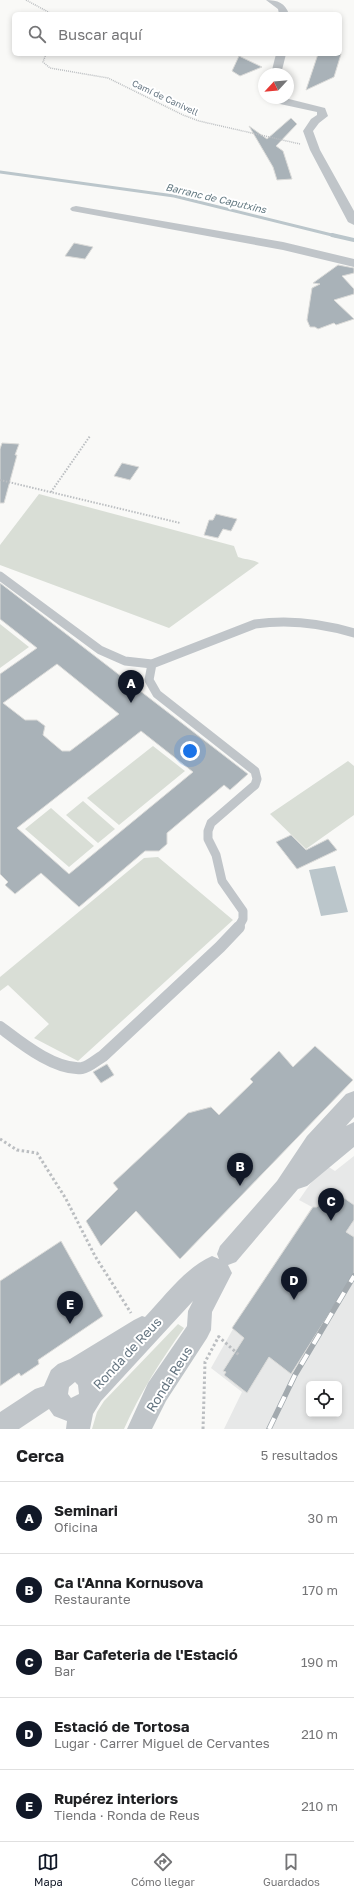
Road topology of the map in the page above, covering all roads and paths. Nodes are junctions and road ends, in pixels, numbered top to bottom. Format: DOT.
graph roads {
  1 [pos="26,0"];
  2 [pos="271,0"];
  3 [pos="48,12"];
  4 [pos="283,12"];
  5 [pos="45,56"];
  6 [pos="280,56"];
  7 [pos="278,68"];
  8 [pos="293,104"];
  9 [pos="315,150"];
  10 [pos="76,209"];
  11 [pos="354,222"];
  12 [pos="354,263"];
  13 [pos="90,436"];
  14 [pos="0,480"];
  15 [pos="51,492"];
  16 [pos="180,523"];
  17 [pos="0,576"];
  18 [pos="354,633"];
  19 [pos="152,664"];
  20 [pos="0,1027"];
  21 [pos="354,1101"];
  22 [pos="354,1112"];
  23 [pos="354,1133"];
  24 [pos="0,1139"];
  25 [pos="324,1158"];
  26 [pos="285,1189"];
  27 [pos="220,1265"];
  28 [pos="164,1314"];
  29 [pos="141,1329"];
  30 [pos="239,1355"];
  31 [pos="76,1370"];
  32 [pos="56,1393"];
  33 [pos="84,1410"];
  34 [pos="0,1426"];
  35 [pos="139,1429"];
  36 [pos="203,1429"];
  1 -- 3 [label="path"];
  2 -- 4 [label="street"];
  5 -- 9 [label="path, Camí de Canivell"];
  6 -- 7 [label="street"];
  8 -- 9 [label="street"];
  9 -- 11 [label="street"];
  10 -- 12 [label="street"];
  13 -- 15 [label="path"];
  14 -- 15 [label="path"];
  15 -- 16 [label="path"];
  17 -- 19 [label="lane"];
  18 -- 19 [label="lane"];
  19 -- 20 [label="lane"];
  21 -- 26 [label="street"];
  22 -- 25 [label="street"];
  23 -- 25 [label="street"];
  24 -- 29 [label="path"];
  25 -- 26 [label="street"];
  26 -- 27 [label="street"];
  27 -- 28 [label="street"];
  27 -- 35 [label="street, Ronda Reus"];
  28 -- 29 [label="street"];
  28 -- 33 [label="street, Ronda de Reus"];
  29 -- 31 [label="street"];
  30 -- 36 [label="path"];
  31 -- 32 [label="street"];
  31 -- 33 [label="street"];
  32 -- 33 [label="street"];
  32 -- 34 [label="street"];
}
